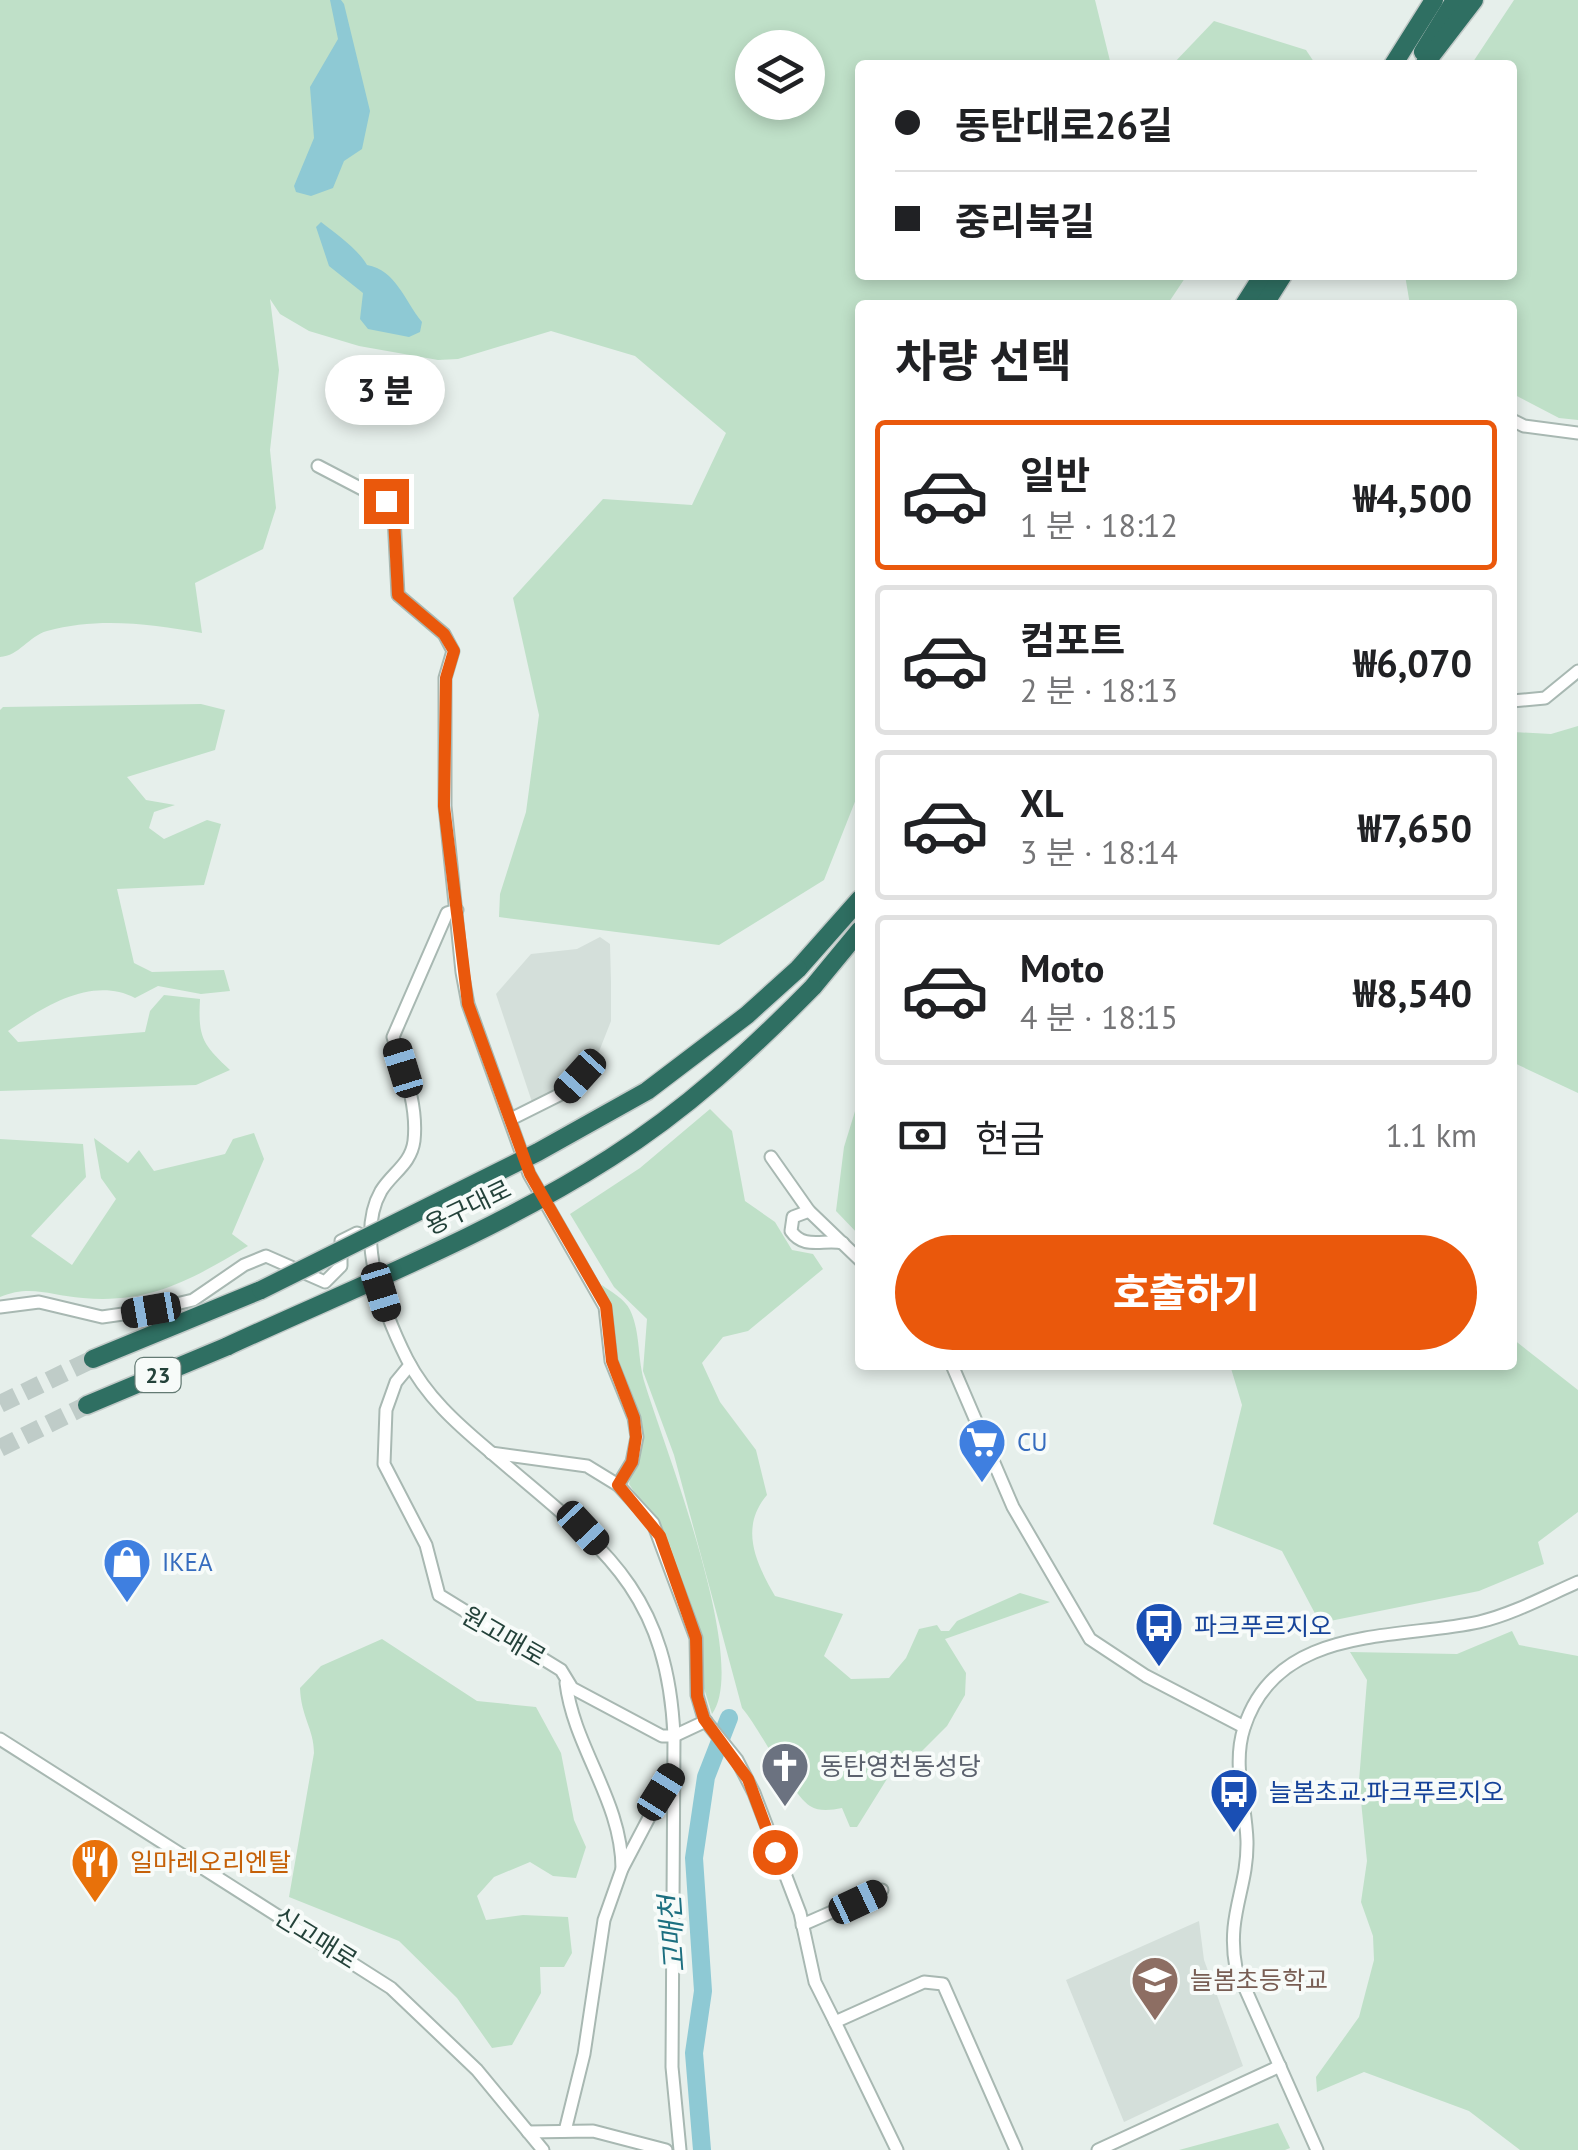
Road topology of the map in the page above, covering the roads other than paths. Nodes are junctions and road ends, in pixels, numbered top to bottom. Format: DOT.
graph roads {
  1 [pos="1434,0"];
  2 [pos="1455,0"];
  3 [pos="1474,0"];
  4 [pos="1396,60"];
  5 [pos="1418,60"];
  6 [pos="1428,60"];
  7 [pos="1517,422"];
  8 [pos="1578,433"];
  9 [pos="318,466"];
  10 [pos="1578,671"];
  11 [pos="1517,701"];
  12 [pos="855,905"];
  13 [pos="458,910"];
  14 [pos="855,936"];
  15 [pos="580,1076"];
  16 [pos="511,1120"];
  17 [pos="771,1156"];
  18 [pos="810,1211"];
  19 [pos="371,1239"];
  20 [pos="843,1243"];
  21 [pos="855,1255"];
  22 [pos="0,1307"];
  23 [pos="92,1359"];
  24 [pos="410,1364"];
  25 [pos="954,1370"];
  26 [pos="87,1405"];
  27 [pos="491,1453"];
  28 [pos="618,1485"];
  29 [pos="1578,1582"];
  30 [pos="566,1682"];
  31 [pos="708,1723"];
  32 [pos="1244,1727"];
  33 [pos="674,1736"];
  34 [pos="0,1739"];
  35 [pos="676,1768"];
  36 [pos="622,1870"];
  37 [pos="882,1890"];
  38 [pos="802,1925"];
  39 [pos="834,2022"];
  40 [pos="1280,2066"];
  41 [pos="565,2131"];
  42 [pos="528,2132"];
  43 [pos="543,2150"];
  44 [pos="666,2150"];
  45 [pos="680,2150"];
  46 [pos="896,2150"];
  47 [pos="1016,2150"];
  48 [pos="1098,2150"];
  49 [pos="1317,2150"];
  1 -- 4 [label="highway"];
  2 -- 5 [label="highway"];
  3 -- 6 [label="highway"];
  7 -- 8 [label="street"];
  9 -- 13 [label="street"];
  10 -- 11 [label="street"];
  12 -- 23 [label="highway, 용구대로 / 23, bridge"];
  13 -- 16 [label="street"];
  13 -- 19 [label="street"];
  14 -- 26 [label="highway, 용구대로 / 23, bridge"];
  15 -- 16 [label="street"];
  16 -- 28 [label="street"];
  17 -- 18 [label="street"];
  18 -- 20 [label="street"];
  18 -- 20 [label="street"];
  19 -- 22 [label="street"];
  19 -- 24 [label="street"];
  20 -- 21 [label="street"];
  24 -- 27 [label="street"];
  24 -- 30 [label="street, 원고매로"];
  25 -- 32 [label="street"];
  27 -- 28 [label="street"];
  27 -- 33 [label="street"];
  28 -- 31 [label="street"];
  29 -- 32 [label="street"];
  30 -- 33 [label="street, 원고매로"];
  30 -- 36 [label="street"];
  31 -- 33 [label="street"];
  31 -- 38 [label="street"];
  32 -- 40 [label="street"];
  33 -- 35 [label="street"];
  34 -- 42 [label="street, 신고매로"];
  35 -- 36 [label="street"];
  35 -- 45 [label="street"];
  36 -- 41 [label="street"];
  37 -- 38 [label="street"];
  38 -- 39 [label="street"];
  39 -- 46 [label="street"];
  39 -- 47 [label="street"];
  40 -- 48 [label="street"];
  40 -- 49 [label="street"];
  41 -- 42 [label="street"];
  41 -- 44 [label="street"];
  42 -- 43 [label="street, 신고매로"];
}
